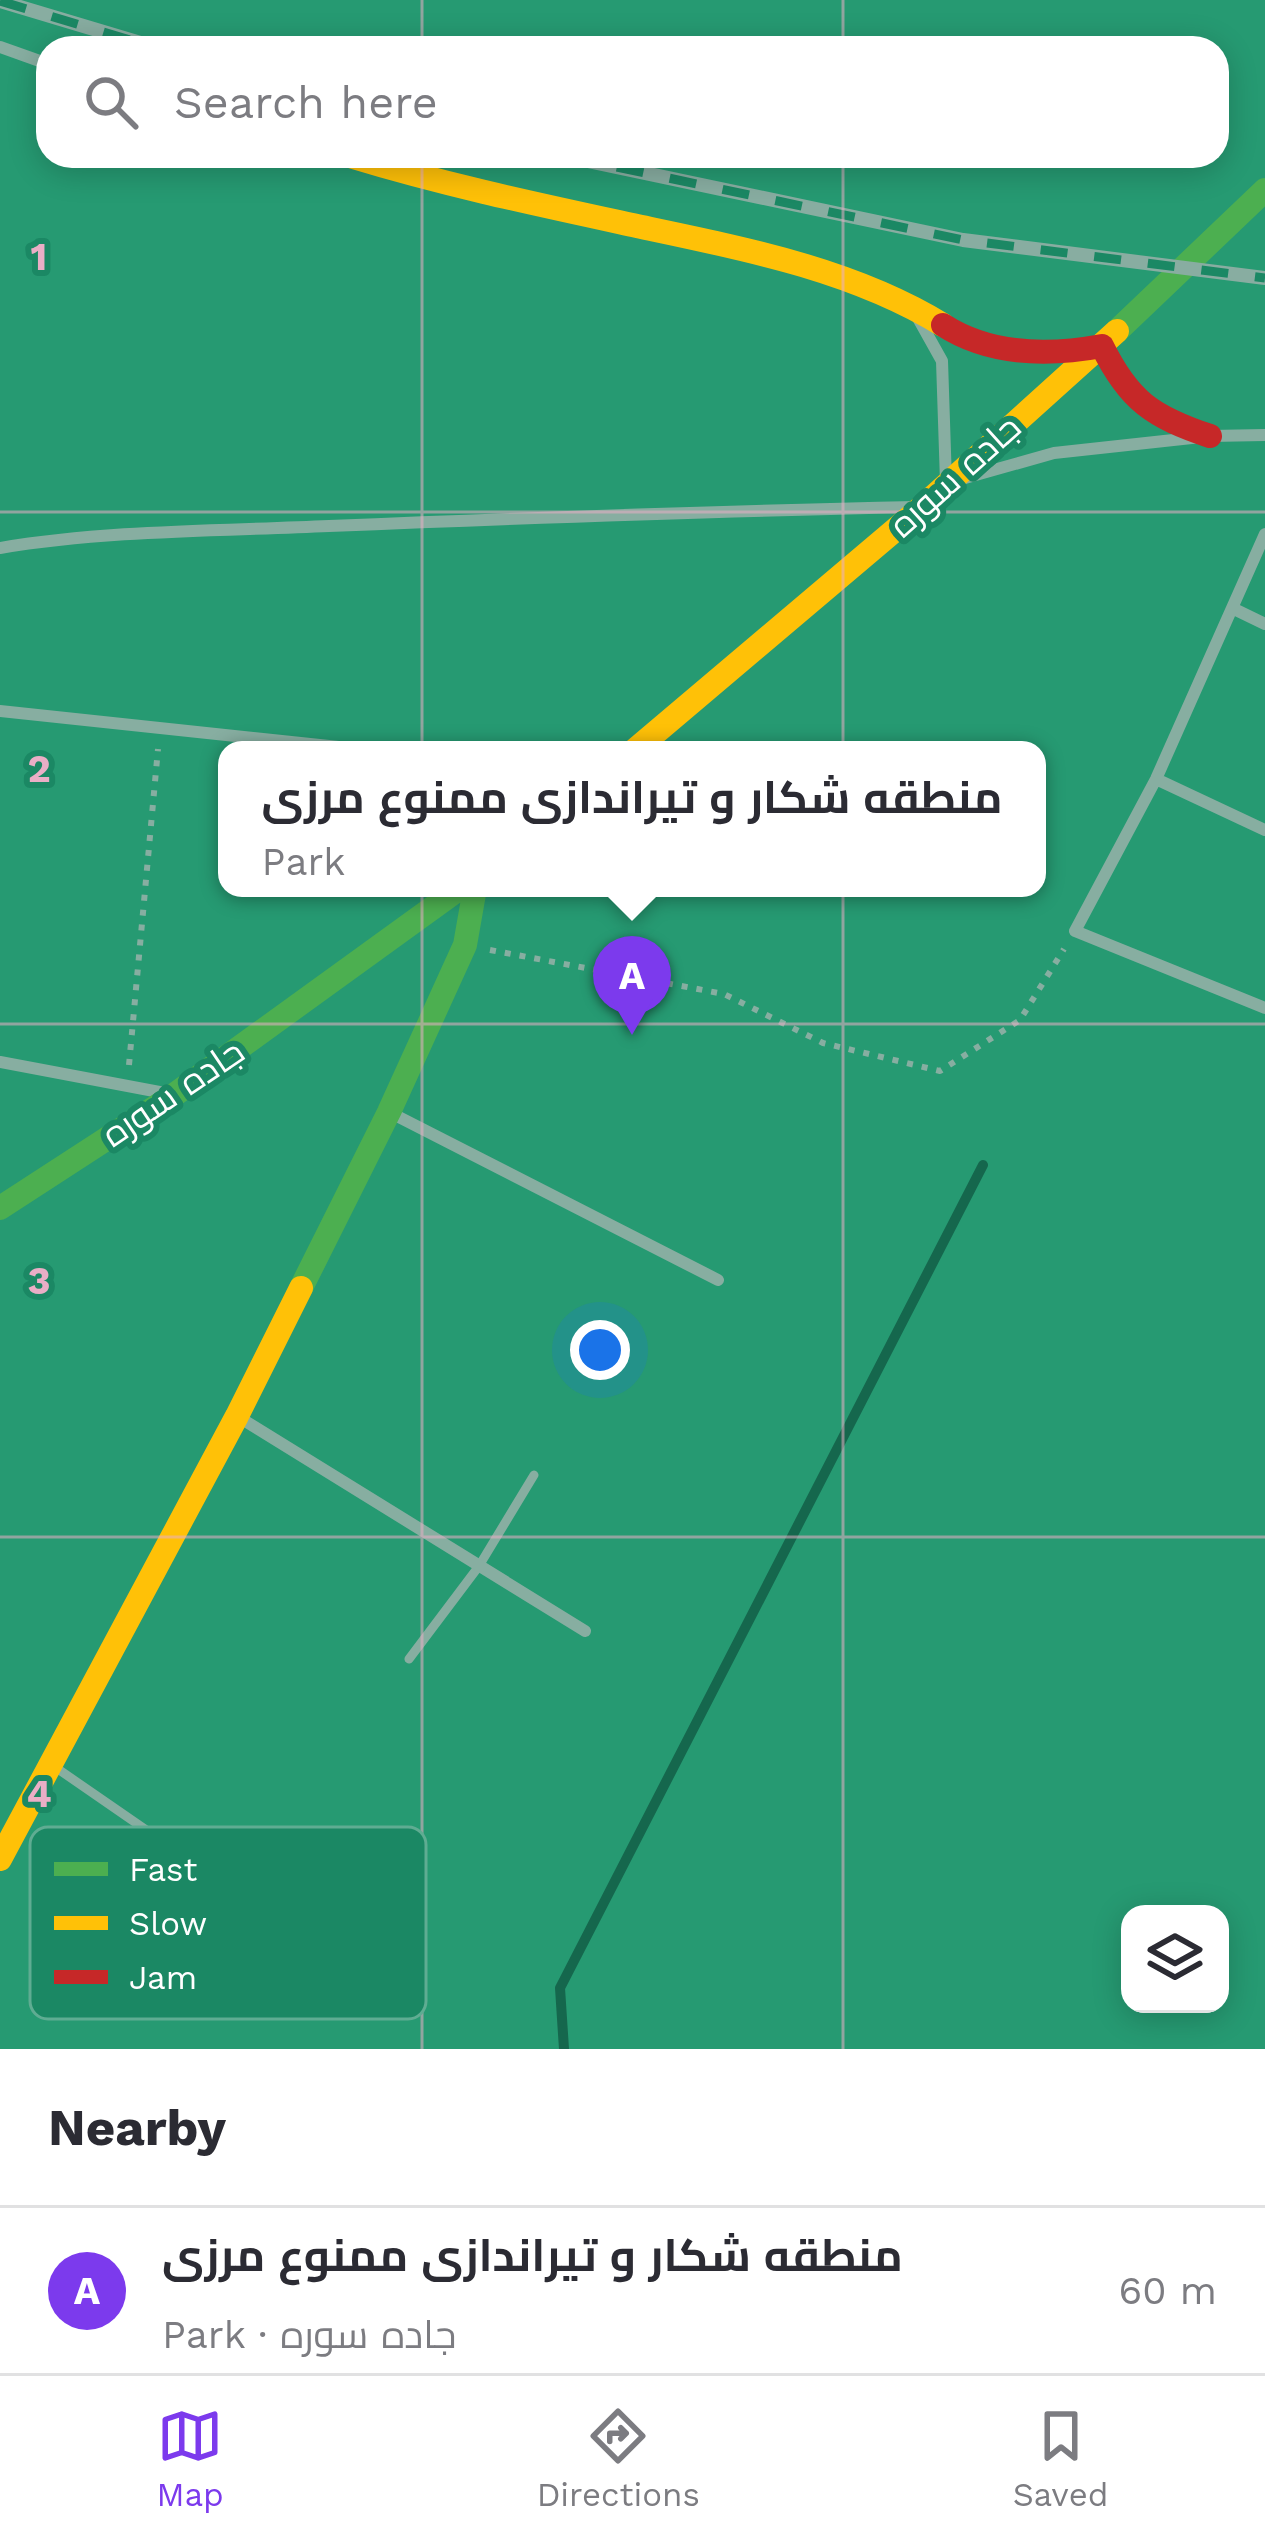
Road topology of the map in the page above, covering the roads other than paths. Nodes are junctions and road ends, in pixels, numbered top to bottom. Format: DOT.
graph roads {
  1 [pos="0,47"];
  2 [pos="36,60"];
  3 [pos="390,168"];
  4 [pos="1265,190"];
  5 [pos="907,303"];
  6 [pos="1102,346"];
  7 [pos="1265,435"];
  8 [pos="1210,436"];
  9 [pos="946,483"];
  10 [pos="922,507"];
  11 [pos="1265,533"];
  12 [pos="0,548"];
  13 [pos="1232,608"];
  14 [pos="1265,623"];
  15 [pos="0,711"];
  16 [pos="282,741"];
  17 [pos="645,741"];
  18 [pos="1156,779"];
  19 [pos="1265,830"];
  20 [pos="448,897"];
  21 [pos="473,897"];
  22 [pos="1265,1008"];
  23 [pos="0,1062"];
  24 [pos="174,1095"];
  25 [pos="388,1112"];
  26 [pos="0,1208"];
  27 [pos="718,1280"];
  28 [pos="237,1416"];
  29 [pos="534,1475"];
  30 [pos="479,1566"];
  31 [pos="585,1631"];
  32 [pos="409,1659"];
  33 [pos="51,1764"];
  34 [pos="142,1827"];
  35 [pos="0,1859"];
  1 -- 2 [label="street"];
  3 -- 5 [label="street"];
  4 -- 6 [label="street, جاده سوره"];
  5 -- 6 [label="street"];
  5 -- 9 [label="street"];
  6 -- 8 [label="street"];
  6 -- 9 [label="street, جاده سوره"];
  7 -- 8 [label="street"];
  8 -- 9 [label="street"];
  9 -- 10 [label="street, جاده سوره"];
  10 -- 12 [label="street"];
  10 -- 17 [label="street, جاده سوره"];
  11 -- 13 [label="street"];
  13 -- 14 [label="street"];
  13 -- 18 [label="street"];
  15 -- 16 [label="street"];
  18 -- 19 [label="street"];
  18 -- 22 [label="street"];
  20 -- 24 [label="street, جاده سوره"];
  21 -- 25 [label="street"];
  23 -- 24 [label="street"];
  24 -- 26 [label="street, جاده سوره"];
  25 -- 27 [label="street"];
  25 -- 28 [label="street"];
  28 -- 30 [label="street"];
  28 -- 33 [label="street"];
  29 -- 30 [label="lane"];
  30 -- 31 [label="street"];
  30 -- 32 [label="lane"];
  33 -- 34 [label="lane"];
  33 -- 35 [label="street"];
}
